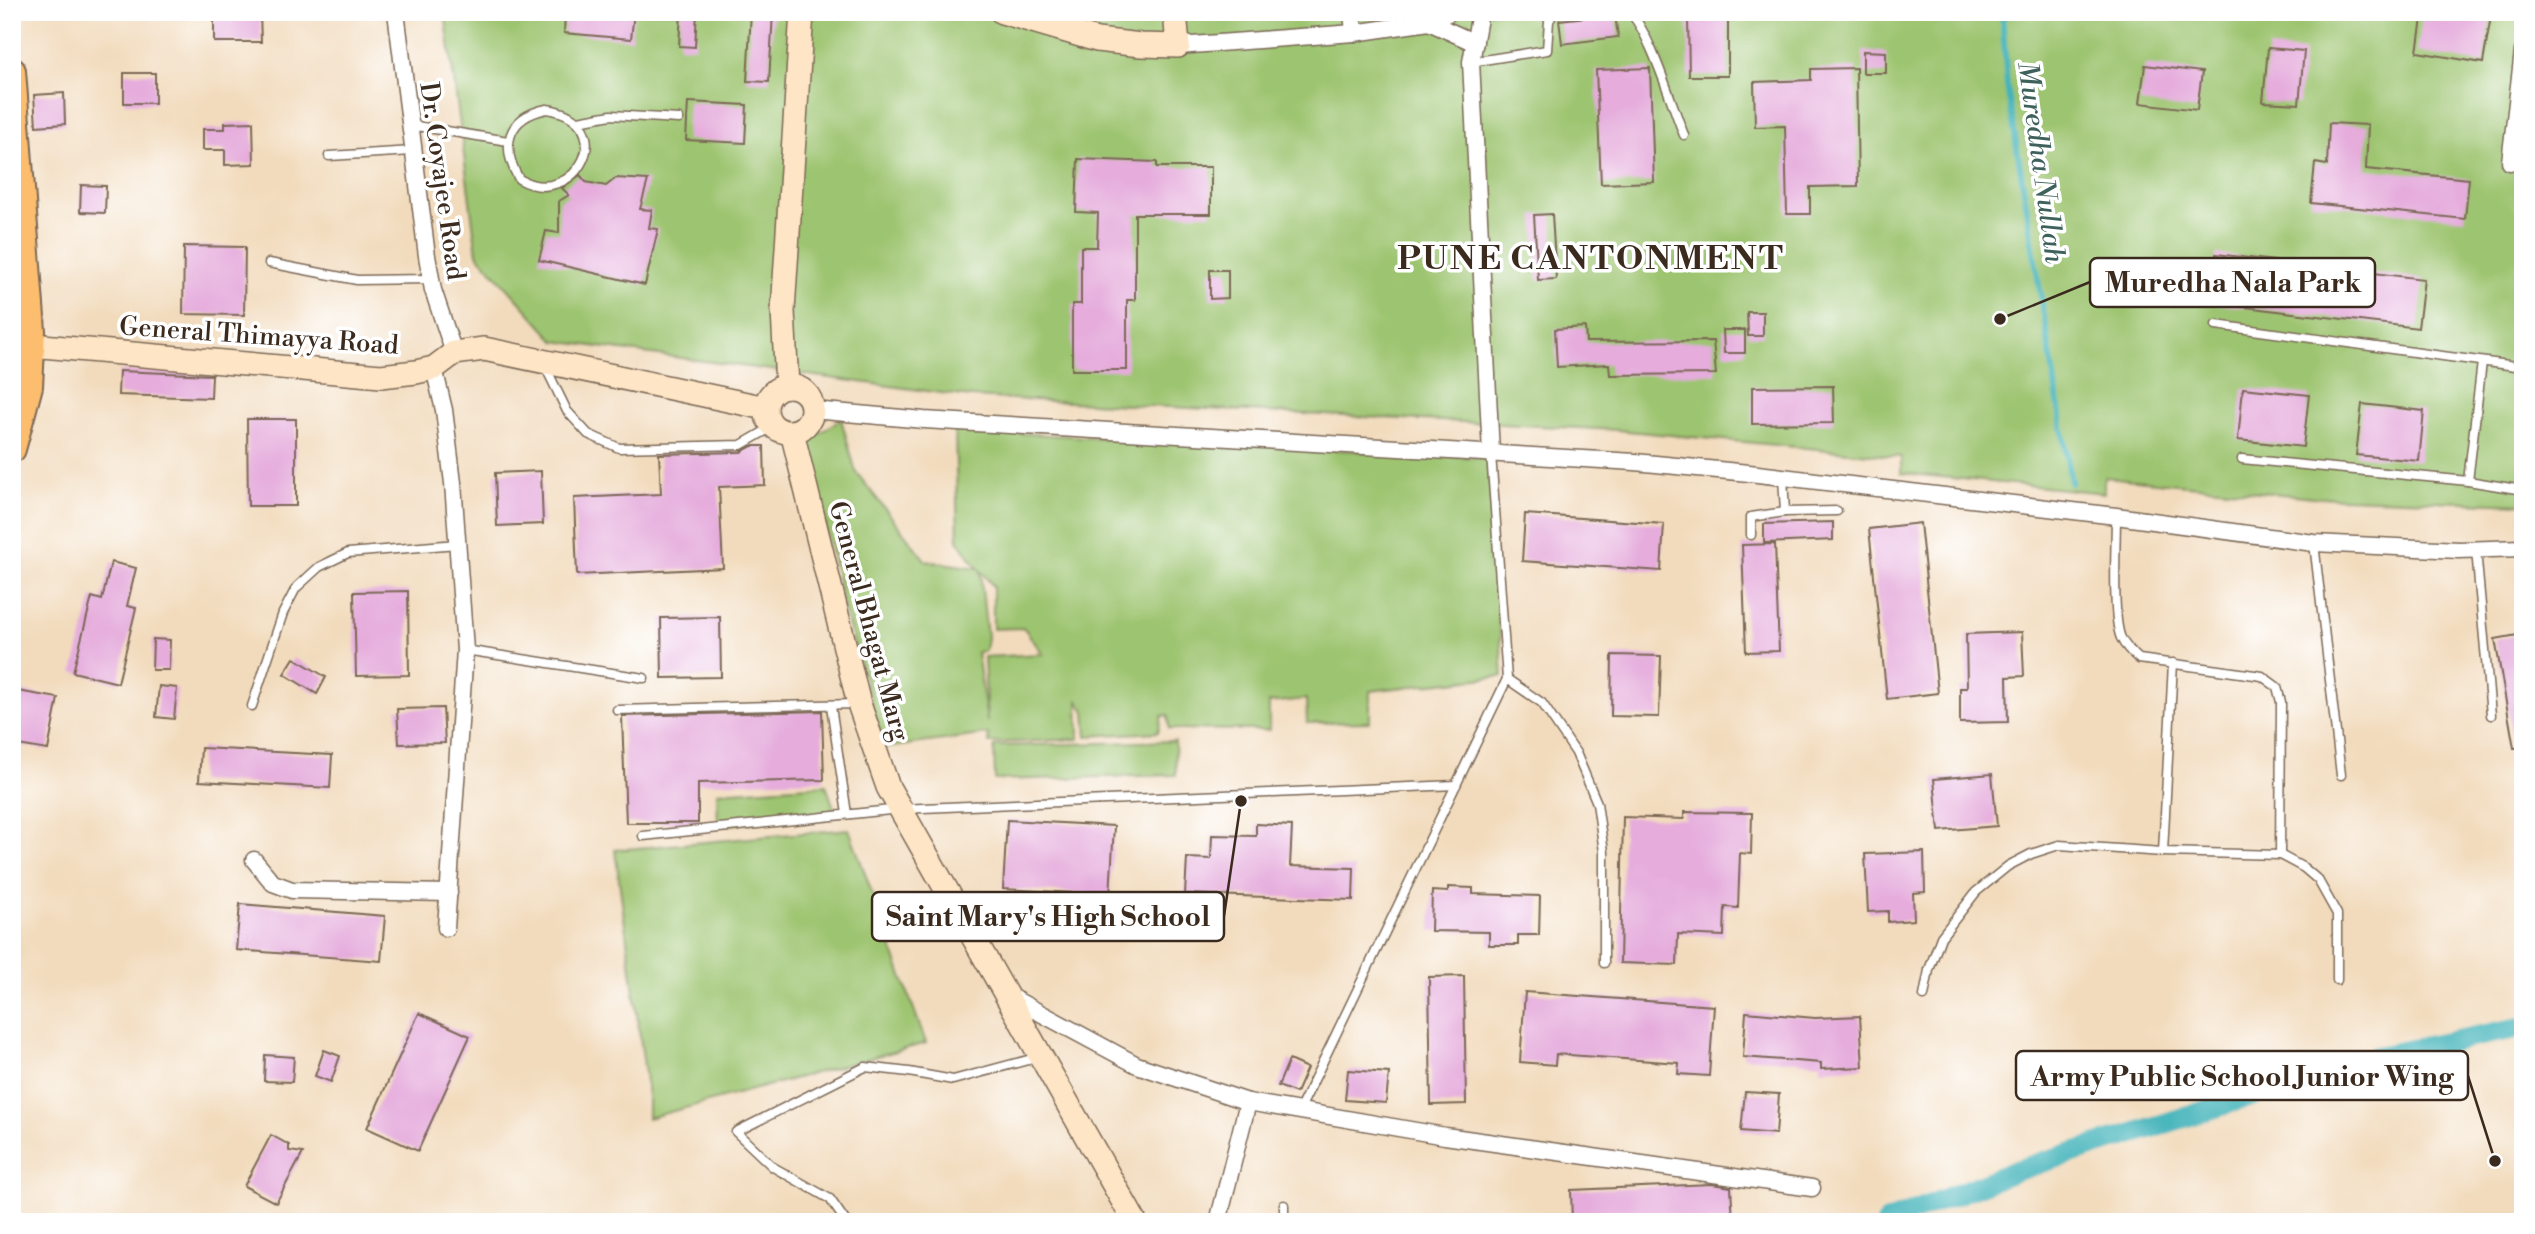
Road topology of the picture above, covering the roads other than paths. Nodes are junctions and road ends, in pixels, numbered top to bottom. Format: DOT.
graph roads {
  1 [pos="396,12"];
  2 [pos="802,12"];
  3 [pos="1002,12"];
  4 [pos="1175,12"];
  5 [pos="1352,12"];
  6 [pos="1450,12"];
  7 [pos="1480,12"];
  8 [pos="1554,12"];
  9 [pos="1629,12"];
  10 [pos="1429,22"];
  11 [pos="1354,33"];
  12 [pos="1475,43"];
  13 [pos="1178,46"];
  14 [pos="2523,51"];
  15 [pos="1471,62"];
  16 [pos="12,71"];
  17 [pos="679,119"];
  18 [pos="578,121"];
  19 [pos="410,125"];
  20 [pos="1684,135"];
  21 [pos="508,141"];
  22 [pos="413,152"];
  23 [pos="329,156"];
  24 [pos="2510,162"];
  25 [pos="269,263"];
  26 [pos="431,279"];
  27 [pos="2216,325"];
  28 [pos="31,345"];
  29 [pos="454,353"];
  30 [pos="542,360"];
  31 [pos="2482,362"];
  32 [pos="2523,367"];
  33 [pos="434,368"];
  34 [pos="787,386"];
  35 [pos="813,410"];
  36 [pos="777,422"];
  37 [pos="12,449"];
  38 [pos="1491,453"];
  39 [pos="2242,460"];
  40 [pos="1783,477"];
  41 [pos="2468,481"];
  42 [pos="2523,490"];
  43 [pos="1837,511"];
  44 [pos="1785,512"];
  45 [pos="2116,516"];
  46 [pos="1751,535"];
  47 [pos="2314,542"];
  48 [pos="457,544"];
  49 [pos="2523,548"];
  50 [pos="2476,550"];
  51 [pos="465,650"];
  52 [pos="2173,663"];
  53 [pos="644,678"];
  54 [pos="1507,680"];
  55 [pos="859,704"];
  56 [pos="252,706"];
  57 [pos="831,706"];
  58 [pos="617,710"];
  59 [pos="2491,715"];
  60 [pos="2341,775"];
  61 [pos="1456,785"];
  62 [pos="900,808"];
  63 [pos="847,814"];
  64 [pos="643,836"];
  65 [pos="2163,852"];
  66 [pos="2280,856"];
  67 [pos="254,860"];
  68 [pos="449,893"];
  69 [pos="446,928"];
  70 [pos="1604,963"];
  71 [pos="2337,980"];
  72 [pos="1007,995"];
  73 [pos="1924,996"];
  74 [pos="1042,1056"];
  75 [pos="1248,1102"];
  76 [pos="1299,1111"];
  77 [pos="1812,1188"];
  78 [pos="1284,1205"];
  79 [pos="846,1222"];
  80 [pos="1135,1222"];
  81 [pos="1218,1222"];
  82 [pos="1284,1222"];
  1 -- 19 [label="street, Dr. Coyajee Road"];
  2 -- 34 [label="street"];
  3 -- 13 [label="street"];
  4 -- 13 [label="street"];
  5 -- 11 [label="street"];
  6 -- 10 [label="street"];
  7 -- 12 [label="street"];
  8 -- 15 [label="lane"];
  9 -- 20 [label="lane"];
  10 -- 11 [label="street"];
  10 -- 12 [label="street"];
  11 -- 13 [label="street"];
  12 -- 15 [label="street"];
  14 -- 24 [label="street"];
  15 -- 38 [label="street"];
  16 -- 28 [label="main road"];
  17 -- 18 [label="lane"];
  18 -- 21 [label="lane"];
  18 -- 21 [label="lane"];
  19 -- 21 [label="lane"];
  19 -- 22 [label="street, Dr. Coyajee Road"];
  22 -- 23 [label="lane"];
  22 -- 26 [label="street, Dr. Coyajee Road"];
  25 -- 26 [label="lane"];
  26 -- 29 [label="street, Dr. Coyajee Road"];
  27 -- 31 [label="lane"];
  28 -- 33 [label="street, General Thimayya Road"];
  28 -- 37 [label="main road"];
  29 -- 30 [label="street"];
  29 -- 33 [label="street, General Thimayya Road"];
  30 -- 36 [label="street"];
  30 -- 36 [label="lane"];
  31 -- 32 [label="lane"];
  31 -- 41 [label="lane"];
  33 -- 48 [label="street"];
  34 -- 35 [label="street"];
  34 -- 36 [label="street"];
  35 -- 36 [label="street"];
  35 -- 38 [label="street"];
  36 -- 55 [label="street, General Bhagat Marg"];
  38 -- 40 [label="street"];
  38 -- 54 [label="lane"];
  39 -- 41 [label="lane"];
  40 -- 44 [label="lane"];
  40 -- 45 [label="street"];
  41 -- 42 [label="lane"];
  43 -- 44 [label="lane"];
  44 -- 46 [label="lane"];
  45 -- 47 [label="street"];
  45 -- 52 [label="lane"];
  47 -- 50 [label="street"];
  47 -- 60 [label="lane"];
  48 -- 51 [label="street"];
  48 -- 56 [label="lane"];
  49 -- 50 [label="street"];
  50 -- 59 [label="lane"];
  51 -- 53 [label="lane"];
  51 -- 68 [label="street"];
  52 -- 65 [label="lane"];
  52 -- 66 [label="lane"];
  54 -- 61 [label="lane"];
  54 -- 70 [label="lane"];
  55 -- 57 [label="lane"];
  55 -- 62 [label="street, General Bhagat Marg"];
  57 -- 58 [label="lane"];
  57 -- 63 [label="lane"];
  61 -- 62 [label="lane"];
  61 -- 76 [label="lane"];
  62 -- 63 [label="lane"];
  62 -- 72 [label="street, General Bhagat Marg"];
  63 -- 64 [label="lane"];
  65 -- 66 [label="lane"];
  65 -- 73 [label="lane"];
  66 -- 71 [label="lane"];
  67 -- 68 [label="street"];
  68 -- 69 [label="street"];
  72 -- 74 [label="street, General Bhagat Marg"];
  72 -- 75 [label="street"];
  74 -- 79 [label="lane"];
  74 -- 80 [label="street, General Bhagat Marg"];
  75 -- 76 [label="street"];
  75 -- 81 [label="street"];
  76 -- 77 [label="street"];
  78 -- 82 [label="lane"];
}
